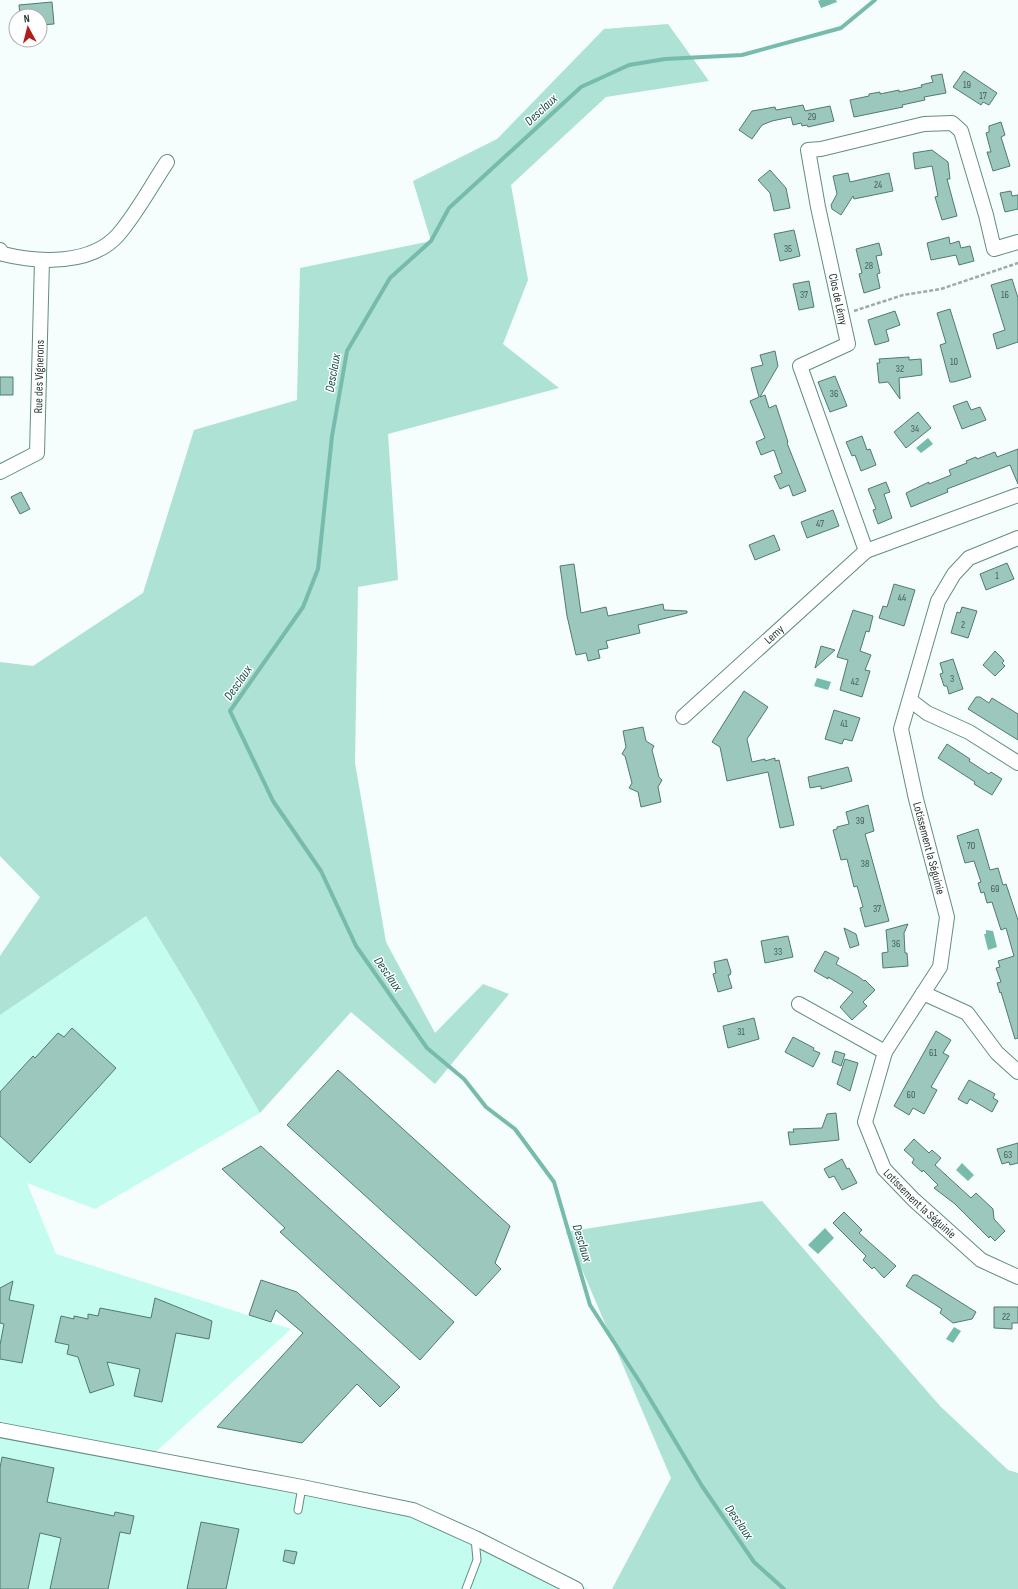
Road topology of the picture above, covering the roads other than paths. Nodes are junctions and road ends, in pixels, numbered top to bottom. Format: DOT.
graph roads {
  1 [pos="167,162"];
  2 [pos="1018,242"];
  3 [pos="0,250"];
  4 [pos="42,260"];
  5 [pos="0,472"];
  6 [pos="1018,495"];
  7 [pos="1018,538"];
  8 [pos="866,551"];
  9 [pos="910,700"];
  10 [pos="683,717"];
  11 [pos="1018,763"];
  12 [pos="923,993"];
  13 [pos="799,1004"];
  14 [pos="885,1052"];
  15 [pos="1018,1072"];
  16 [pos="1018,1277"];
  17 [pos="0,1430"];
  18 [pos="302,1487"];
  19 [pos="298,1510"];
  20 [pos="475,1538"];
  21 [pos="466,1589"];
  22 [pos="576,1589"];
  1 -- 4 [label="street"];
  2 -- 8 [label="street, Clos de Lémy"];
  3 -- 4 [label="street"];
  4 -- 5 [label="street, Rue des Vignerons"];
  6 -- 8 [label="street"];
  7 -- 9 [label="street, Lotissement la Séguinie"];
  8 -- 10 [label="street, Lemy"];
  9 -- 11 [label="street"];
  9 -- 12 [label="street, Lotissement la Séguinie"];
  12 -- 14 [label="street, Lotissement la Séguinie"];
  12 -- 15 [label="street"];
  13 -- 14 [label="street"];
  14 -- 16 [label="street, Lotissement la Séguinie"];
  17 -- 18 [label="street"];
  18 -- 19 [label="lane"];
  18 -- 20 [label="street"];
  20 -- 21 [label="lane"];
  20 -- 22 [label="street"];
}
